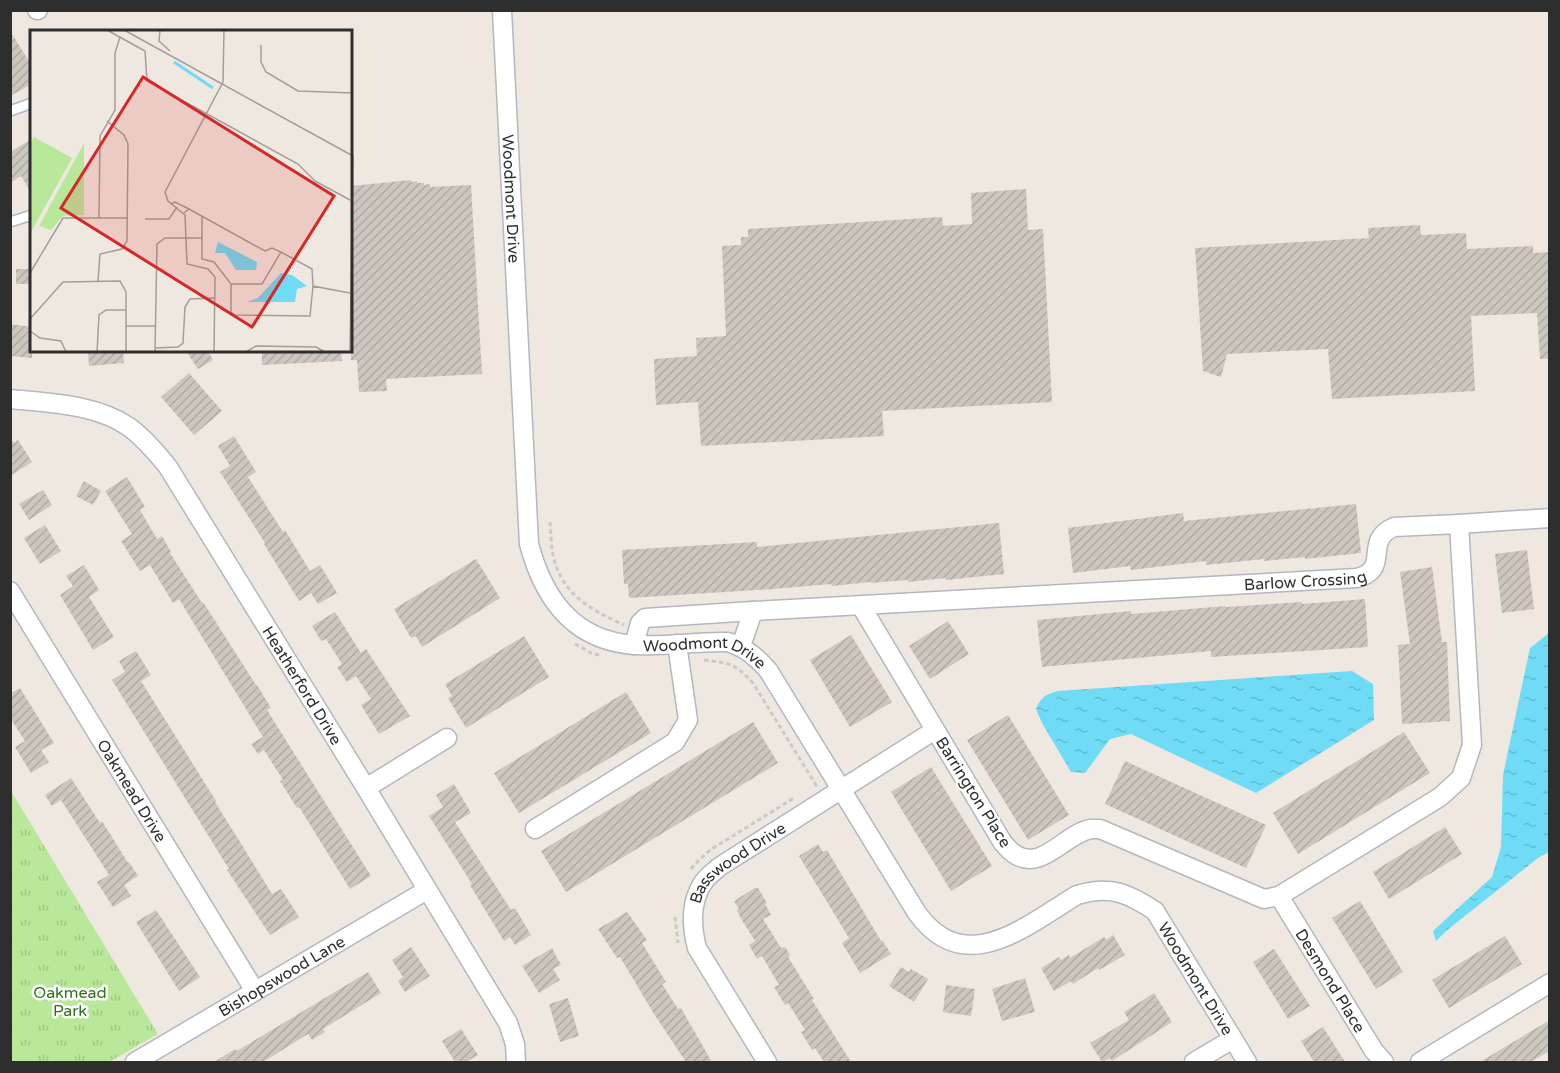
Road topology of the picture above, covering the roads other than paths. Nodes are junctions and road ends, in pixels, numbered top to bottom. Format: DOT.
graph roads {
  1 [pos="502,10"];
  2 [pos="30,104"];
  3 [pos="10,111"];
  4 [pos="30,216"];
  5 [pos="10,222"];
  6 [pos="10,399"];
  7 [pos="1550,518"];
  8 [pos="1459,524"];
  9 [pos="10,591"];
  10 [pos="861,606"];
  11 [pos="753,611"];
  12 [pos="677,644"];
  13 [pos="634,645"];
  14 [pos="741,646"];
  15 [pos="935,730"];
  16 [pos="447,738"];
  17 [pos="366,788"];
  18 [pos="841,790"];
  19 [pos="535,829"];
  20 [pos="427,890"];
  21 [pos="1279,896"];
  22 [pos="1550,983"];
  23 [pos="255,991"];
  24 [pos="1233,1039"];
  25 [pos="135,1062"];
  26 [pos="516,1062"];
  27 [pos="767,1062"];
  28 [pos="1194,1062"];
  29 [pos="1247,1062"];
  30 [pos="1384,1062"];
  31 [pos="1420,1062"];
  1 -- 13 [label="street, Woodmont Drive"];
  2 -- 3 [label="lane"];
  4 -- 5 [label="lane"];
  6 -- 17 [label="street, Heatherford Drive"];
  7 -- 8 [label="street"];
  8 -- 10 [label="street, Barlow Crossing"];
  8 -- 21 [label="street"];
  9 -- 23 [label="street, Oakmead Drive"];
  10 -- 11 [label="street, Barlow Crossing"];
  10 -- 15 [label="street, Barrington Place"];
  11 -- 13 [label="street, Barlow Crossing"];
  11 -- 14 [label="street"];
  12 -- 13 [label="street, Woodmont Drive"];
  12 -- 14 [label="street, Woodmont Drive"];
  12 -- 19 [label="street"];
  14 -- 18 [label="street, Woodmont Drive"];
  15 -- 18 [label="street, Basswood Drive"];
  15 -- 21 [label="street, Barrington Place"];
  16 -- 17 [label="street"];
  17 -- 20 [label="street, Heatherford Drive"];
  18 -- 24 [label="street, Woodmont Drive"];
  18 -- 27 [label="street, Basswood Drive"];
  20 -- 23 [label="street, Bishopswood Lane"];
  20 -- 26 [label="street, Heatherford Drive"];
  21 -- 30 [label="street, Desmond Place"];
  22 -- 31 [label="street"];
  23 -- 25 [label="street, Bishopswood Lane"];
  24 -- 28 [label="street"];
  24 -- 29 [label="street, Woodmont Drive"];
}
